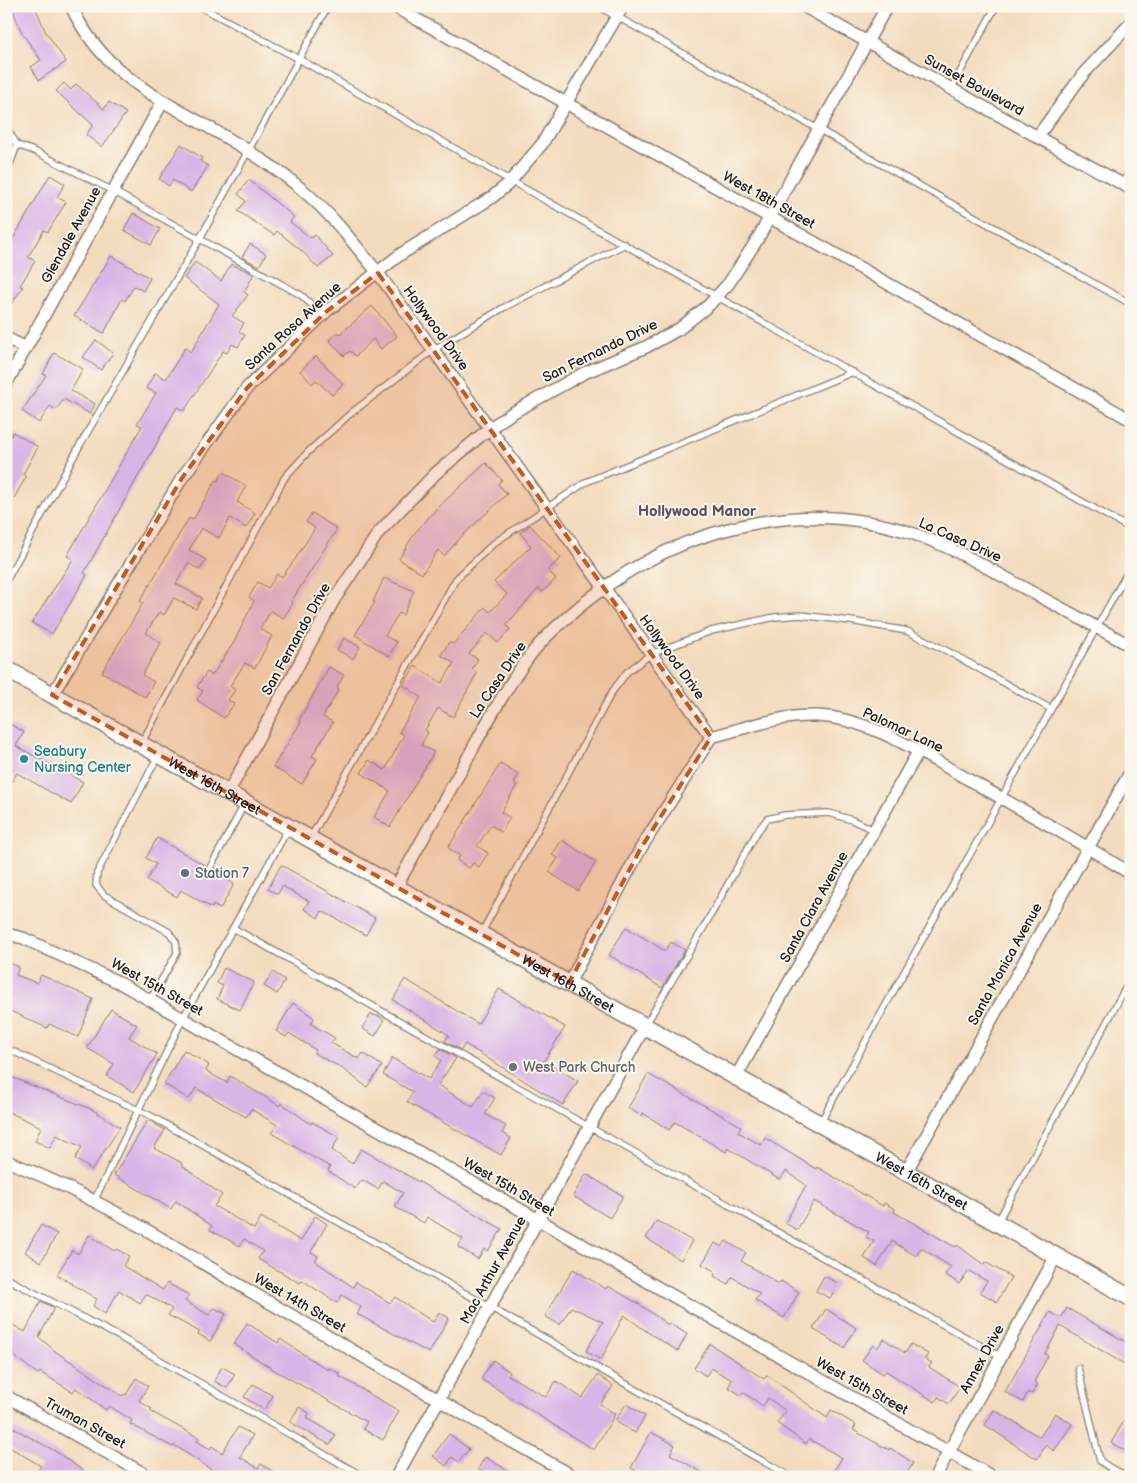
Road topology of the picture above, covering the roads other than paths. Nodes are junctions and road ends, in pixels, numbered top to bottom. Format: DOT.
graph roads {
  1 [pos="71,6"];
  2 [pos="199,6"];
  3 [pos="328,6"];
  4 [pos="393,6"];
  5 [pos="598,6"];
  6 [pos="623,6"];
  7 [pos="803,6"];
  8 [pos="886,6"];
  9 [pos="996,6"];
  10 [pos="617,17"];
  11 [pos="1131,22"];
  12 [pos="867,42"];
  13 [pos="299,60"];
  14 [pos="951,89"];
  15 [pos="162,100"];
  16 [pos="567,104"];
  17 [pos="6,127"];
  18 [pos="818,130"];
  19 [pos="1037,137"];
  20 [pos="17,145"];
  21 [pos="248,151"];
  22 [pos="1131,169"];
  23 [pos="6,175"];
  24 [pos="511,181"];
  25 [pos="1126,187"];
  26 [pos="113,190"];
  27 [pos="769,217"];
  28 [pos="199,240"];
  29 [pos="625,244"];
  30 [pos="378,273"];
  31 [pos="718,296"];
  32 [pos="1131,304"];
  33 [pos="323,315"];
  34 [pos="6,338"];
  35 [pos="26,348"];
  36 [pos="433,350"];
  37 [pos="853,372"];
  38 [pos="6,384"];
  39 [pos="1131,420"];
  40 [pos="490,428"];
  41 [pos="546,507"];
  42 [pos="1131,529"];
  43 [pos="1131,566"];
  44 [pos="6,581"];
  45 [pos="604,587"];
  46 [pos="1096,627"];
  47 [pos="1131,646"];
  48 [pos="652,654"];
  49 [pos="6,669"];
  50 [pos="52,694"];
  51 [pos="1050,709"];
  52 [pos="711,737"];
  53 [pos="141,744"];
  54 [pos="918,752"];
  55 [pos="159,754"];
  56 [pos="1131,771"];
  57 [pos="228,793"];
  58 [pos="1001,798"];
  59 [pos="245,803"];
  60 [pos="289,827"];
  61 [pos="874,830"];
  62 [pos="310,838"];
  63 [pos="1088,847"];
  64 [pos="210,868"];
  65 [pos="1131,874"];
  66 [pos="396,887"];
  67 [pos="233,928"];
  68 [pos="6,934"];
  69 [pos="481,934"];
  70 [pos="1131,978"];
  71 [pos="569,983"];
  72 [pos="150,1000"];
  73 [pos="183,1018"];
  74 [pos="645,1026"];
  75 [pos="6,1048"];
  76 [pos="736,1077"];
  77 [pos="139,1110"];
  78 [pos="819,1124"];
  79 [pos="590,1126"];
  80 [pos="6,1161"];
  81 [pos="906,1172"];
  82 [pos="94,1201"];
  83 [pos="538,1220"];
  84 [pos="996,1222"];
  85 [pos="1056,1256"];
  86 [pos="6,1278"];
  87 [pos="1131,1298"];
  88 [pos="490,1308"];
  89 [pos="1001,1357"];
  90 [pos="1078,1368"];
  91 [pos="6,1396"];
  92 [pos="438,1401"];
  93 [pos="948,1452"];
  94 [pos="1112,1469"];
  95 [pos="1131,1474"];
  96 [pos="150,1477"];
  97 [pos="364,1477"];
  98 [pos="396,1477"];
  99 [pos="575,1477"];
  100 [pos="791,1477"];
  101 [pos="935,1477"];
  102 [pos="993,1477"];
  103 [pos="1108,1477"];
  1 -- 15 [label="street, Hollywood Drive"];
  2 -- 13 [label="lane"];
  3 -- 13 [label="lane"];
  4 -- 16 [label="street, West 18th Street"];
  5 -- 10 [label="lane"];
  6 -- 10 [label="street, Santa Rosa Avenue"];
  7 -- 12 [label="street, Sunset Boulevard"];
  8 -- 12 [label="street, San Fernando Drive"];
  9 -- 14 [label="lane"];
  10 -- 16 [label="street, Santa Rosa Avenue"];
  10 -- 18 [label="lane"];
  11 -- 19 [label="street"];
  12 -- 14 [label="street, Sunset Boulevard"];
  12 -- 18 [label="street, San Fernando Drive"];
  13 -- 21 [label="lane"];
  13 -- 24 [label="lane"];
  14 -- 19 [label="street, Sunset Boulevard"];
  15 -- 21 [label="street, Hollywood Drive"];
  15 -- 26 [label="street, Glendale Avenue"];
  16 -- 24 [label="street, Santa Rosa Avenue"];
  16 -- 27 [label="street, West 18th Street"];
  17 -- 20 [label="lane"];
  18 -- 27 [label="street, San Fernando Drive"];
  18 -- 32 [label="lane"];
  19 -- 25 [label="street, Sunset Boulevard"];
  20 -- 23 [label="lane"];
  20 -- 26 [label="lane"];
  21 -- 28 [label="lane"];
  21 -- 30 [label="street, Hollywood Drive"];
  22 -- 25 [label="lane"];
  24 -- 29 [label="lane"];
  24 -- 30 [label="street, Santa Rosa Avenue"];
  26 -- 28 [label="lane"];
  26 -- 35 [label="street, Glendale Avenue"];
  27 -- 31 [label="street, San Fernando Drive"];
  27 -- 39 [label="street, West 18th Street"];
  28 -- 33 [label="lane"];
  28 -- 44 [label="lane"];
  29 -- 31 [label="lane"];
  29 -- 36 [label="lane"];
  30 -- 33 [label="street, Santa Rosa Avenue"];
  30 -- 36 [label="street, Hollywood Drive"];
  31 -- 37 [label="lane"];
  31 -- 40 [label="street, San Fernando Drive"];
  33 -- 50 [label="street, Santa Rosa Avenue"];
  34 -- 35 [label="street"];
  35 -- 38 [label="street, Glendale Avenue"];
  36 -- 40 [label="street, Hollywood Drive"];
  36 -- 53 [label="lane"];
  37 -- 41 [label="lane"];
  37 -- 42 [label="lane"];
  40 -- 41 [label="street, Hollywood Drive"];
  40 -- 57 [label="street, San Fernando Drive"];
  41 -- 45 [label="street, Hollywood Drive"];
  41 -- 62 [label="lane"];
  43 -- 46 [label="lane"];
  45 -- 46 [label="street, La Casa Drive"];
  45 -- 48 [label="street, Hollywood Drive"];
  45 -- 66 [label="street, La Casa Drive"];
  46 -- 47 [label="street, La Casa Drive"];
  46 -- 51 [label="lane"];
  48 -- 51 [label="lane"];
  48 -- 52 [label="street, Hollywood Drive"];
  48 -- 69 [label="lane"];
  49 -- 50 [label="main road, West 16th Street"];
  50 -- 53 [label="main road, West 16th Street"];
  51 -- 58 [label="lane"];
  52 -- 54 [label="street, Palomar Lane"];
  52 -- 71 [label="street"];
  53 -- 55 [label="main road, West 16th Street"];
  54 -- 58 [label="street, Palomar Lane"];
  54 -- 61 [label="street, Santa Clara Avenue"];
  55 -- 57 [label="main road, West 16th Street"];
  55 -- 72 [label="lane"];
  56 -- 63 [label="street, Santa Monica Avenue"];
  57 -- 59 [label="main road, West 16th Street"];
  58 -- 63 [label="street, Palomar Lane"];
  58 -- 78 [label="lane"];
  59 -- 60 [label="main road, West 16th Street"];
  59 -- 64 [label="lane"];
  60 -- 62 [label="main road, West 16th Street"];
  60 -- 67 [label="lane"];
  61 -- 74 [label="lane"];
  61 -- 76 [label="street, Santa Clara Avenue"];
  62 -- 66 [label="main road, West 16th Street"];
  63 -- 65 [label="street, Palomar Lane"];
  63 -- 81 [label="street, Santa Monica Avenue"];
  66 -- 69 [label="main road, West 16th Street"];
  67 -- 73 [label="lane"];
  67 -- 79 [label="lane"];
  68 -- 72 [label="street, West 15th Street"];
  69 -- 71 [label="main road, West 16th Street"];
  70 -- 84 [label="lane"];
  71 -- 74 [label="main road, West 16th Street"];
  72 -- 73 [label="street, West 15th Street"];
  73 -- 77 [label="lane"];
  73 -- 83 [label="street, West 15th Street"];
  74 -- 76 [label="main road, West 16th Street"];
  74 -- 79 [label="street, Mac Arthur Avenue"];
  75 -- 77 [label="lane"];
  76 -- 78 [label="main road, West 16th Street"];
  77 -- 82 [label="lane"];
  77 -- 88 [label="lane"];
  78 -- 81 [label="main road, West 16th Street"];
  79 -- 83 [label="street, Mac Arthur Avenue"];
  79 -- 89 [label="lane"];
  80 -- 82 [label="street, West 14th Street"];
  81 -- 84 [label="main road, West 16th Street"];
  82 -- 92 [label="street, West 14th Street"];
  83 -- 88 [label="street, Mac Arthur Avenue"];
  83 -- 93 [label="street, West 15th Street"];
  84 -- 85 [label="main road, West 16th Street"];
  85 -- 87 [label="main road, West 16th Street"];
  85 -- 89 [label="street, Annex Drive"];
  86 -- 97 [label="lane"];
  88 -- 92 [label="street, Mac Arthur Avenue"];
  88 -- 100 [label="lane"];
  89 -- 93 [label="street, Annex Drive"];
  90 -- 94 [label="lane"];
  91 -- 96 [label="street, Truman Street"];
  92 -- 98 [label="street, Mac Arthur Avenue"];
  92 -- 99 [label="street, West 14th Street"];
  93 -- 101 [label="street, Annex Drive"];
  93 -- 102 [label="street, West 15th Street"];
  94 -- 95 [label="lane"];
  94 -- 103 [label="lane"];
}
